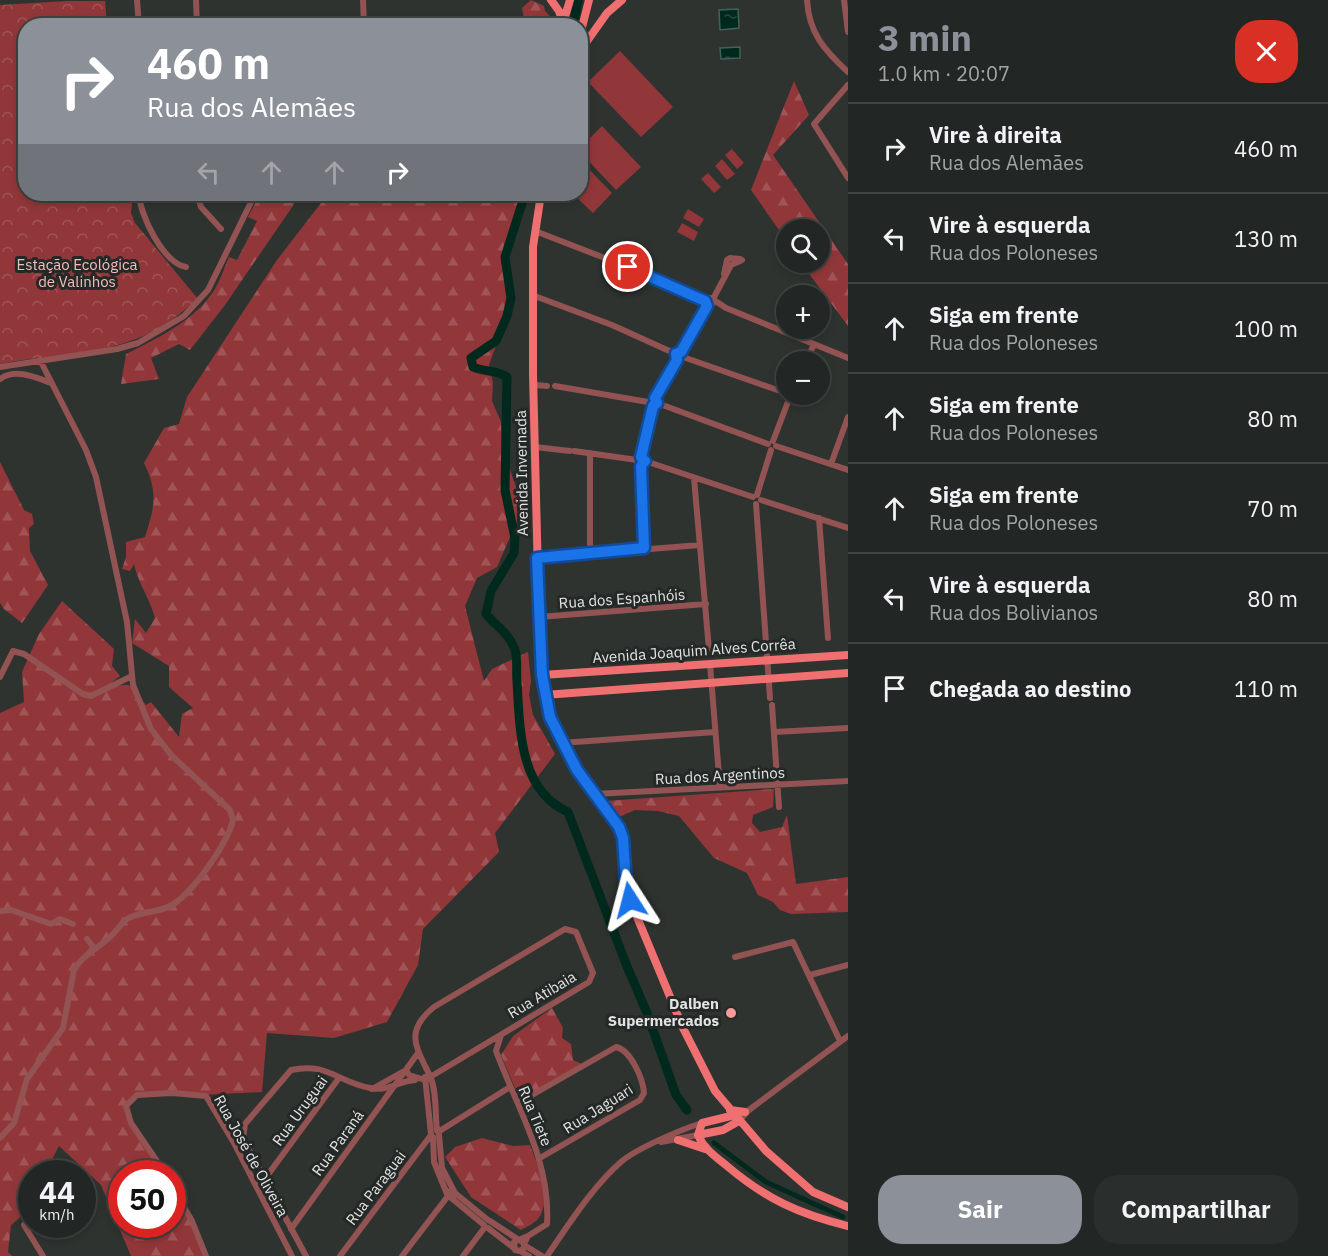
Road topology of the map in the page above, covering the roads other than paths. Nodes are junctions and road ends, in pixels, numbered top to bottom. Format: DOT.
graph roads {
  1 [pos="137,0"];
  2 [pos="196,0"];
  3 [pos="363,0"];
  4 [pos="551,0"];
  5 [pos="570,0"];
  6 [pos="622,0"];
  7 [pos="807,0"];
  8 [pos="844,0"];
  9 [pos="589,3"];
  10 [pos="138,18"];
  11 [pos="197,18"];
  12 [pos="364,18"];
  13 [pos="562,18"];
  14 [pos="566,18"];
  15 [pos="581,18"];
  16 [pos="585,18"];
  17 [pos="848,32"];
  18 [pos="588,40"];
  19 [pos="848,72"];
  20 [pos="848,85"];
  21 [pos="848,178"];
  22 [pos="140,201"];
  23 [pos="199,201"];
  24 [pos="252,201"];
  25 [pos="540,201"];
  26 [pos="220,229"];
  27 [pos="534,231"];
  28 [pos="186,267"];
  29 [pos="724,275"];
  30 [pos="532,296"];
  31 [pos="710,302"];
  32 [pos="814,344"];
  33 [pos="811,351"];
  34 [pos="679,356"];
  35 [pos="848,358"];
  36 [pos="40,360"];
  37 [pos="0,367"];
  38 [pos="0,379"];
  39 [pos="52,383"];
  40 [pos="534,385"];
  41 [pos="547,386"];
  42 [pos="555,386"];
  43 [pos="776,390"];
  44 [pos="653,403"];
  45 [pos="787,405"];
  46 [pos="848,417"];
  47 [pos="772,446"];
  48 [pos="536,447"];
  49 [pos="590,453"];
  50 [pos="641,461"];
  51 [pos="831,464"];
  52 [pos="848,470"];
  53 [pos="694,478"];
  54 [pos="757,499"];
  55 [pos="819,518"];
  56 [pos="848,528"];
  57 [pos="700,545"];
  58 [pos="644,548"];
  59 [pos="590,552"];
  60 [pos="537,558"];
  61 [pos="706,604"];
  62 [pos="539,617"];
  63 [pos="828,638"];
  64 [pos="709,650"];
  65 [pos="848,655"];
  66 [pos="767,659"];
  67 [pos="710,664"];
  68 [pos="848,673"];
  69 [pos="542,675"];
  70 [pos="132,676"];
  71 [pos="0,677"];
  72 [pos="769,678"];
  73 [pos="712,681"];
  74 [pos="544,694"];
  75 [pos="848,728"];
  76 [pos="716,732"];
  77 [pos="775,732"];
  78 [pos="561,743"];
  79 [pos="848,781"];
  80 [pos="778,785"];
  81 [pos="720,788"];
  82 [pos="594,794"];
  83 [pos="779,807"];
  84 [pos="0,911"];
  85 [pos="73,924"];
  86 [pos="87,939"];
  87 [pos="94,950"];
  88 [pos="735,957"];
  89 [pos="848,965"];
  90 [pos="810,975"];
  91 [pos="502,1033"];
  92 [pos="848,1036"];
  93 [pos="840,1041"];
  94 [pos="418,1053"];
  95 [pos="406,1070"];
  96 [pos="339,1078"];
  97 [pos="424,1079"];
  98 [pos="394,1087"];
  99 [pos="510,1087"];
  100 [pos="372,1089"];
  101 [pos="382,1103"];
  102 [pos="518,1103"];
  103 [pos="747,1112"];
  104 [pos="732,1113"];
  105 [pos="720,1119"];
  106 [pos="702,1123"];
  107 [pos="746,1129"];
  108 [pos="435,1134"];
  109 [pos="698,1135"];
  110 [pos="0,1138"];
  111 [pos="678,1140"];
  112 [pos="661,1142"];
  113 [pos="708,1150"];
  114 [pos="280,1158"];
  115 [pos="540,1158"];
  116 [pos="156,1160"];
  117 [pos="260,1172"];
  118 [pos="264,1180"];
  119 [pos="450,1194"];
  120 [pos="848,1207"];
  121 [pos="186,1210"];
  122 [pos="301,1212"];
  123 [pos="285,1219"];
  124 [pos="487,1224"];
  125 [pos="848,1226"];
  126 [pos="291,1229"];
  127 [pos="32,1238"];
  128 [pos="520,1245"];
  129 [pos="43,1256"];
  130 [pos="206,1256"];
  131 [pos="292,1256"];
  132 [pos="306,1256"];
  133 [pos="340,1256"];
  134 [pos="402,1256"];
  135 [pos="464,1256"];
  136 [pos="529,1256"];
  137 [pos="542,1256"];
  138 [pos="547,1256"];
  1 -- 10 [label="street"];
  2 -- 11 [label="street"];
  3 -- 12 [label="street"];
  4 -- 13 [label="main road"];
  5 -- 14 [label="main road"];
  6 -- 18 [label="main road"];
  7 -- 19 [label="street"];
  8 -- 17 [label="street"];
  9 -- 15 [label="main road"];
  9 -- 16 [label="main road"];
  20 -- 21 [label="street"];
  22 -- 28 [label="street"];
  23 -- 26 [label="street"];
  24 -- 36 [label="street"];
  25 -- 27 [label="main road, Avenida Invernada"];
  27 -- 30 [label="main road, Avenida Invernada"];
  27 -- 31 [label="street"];
  29 -- 31 [label="street"];
  30 -- 34 [label="street"];
  30 -- 40 [label="main road, Avenida Invernada"];
  31 -- 32 [label="street"];
  31 -- 34 [label="street"];
  32 -- 33 [label="street"];
  32 -- 35 [label="street"];
  34 -- 43 [label="street"];
  34 -- 44 [label="street"];
  36 -- 37 [label="street"];
  36 -- 39 [label="street"];
  38 -- 39 [label="street"];
  39 -- 70 [label="street"];
  40 -- 41 [label="street"];
  40 -- 48 [label="main road, Avenida Invernada"];
  42 -- 44 [label="street"];
  44 -- 47 [label="street"];
  44 -- 50 [label="street"];
  45 -- 47 [label="street"];
  46 -- 51 [label="street"];
  47 -- 51 [label="street"];
  47 -- 54 [label="street"];
  48 -- 49 [label="street"];
  48 -- 60 [label="main road, Avenida Invernada"];
  49 -- 50 [label="street"];
  49 -- 59 [label="street"];
  50 -- 53 [label="street"];
  50 -- 58 [label="street"];
  51 -- 52 [label="street"];
  53 -- 54 [label="street"];
  53 -- 57 [label="street"];
  54 -- 55 [label="street"];
  54 -- 66 [label="street"];
  55 -- 56 [label="street"];
  55 -- 63 [label="street"];
  57 -- 58 [label="street"];
  57 -- 61 [label="street"];
  58 -- 59 [label="street"];
  59 -- 60 [label="street"];
  60 -- 62 [label="main road, Avenida Invernada"];
  61 -- 62 [label="street, Rua dos Espanhóis"];
  61 -- 64 [label="street"];
  62 -- 69 [label="main road, Avenida Invernada"];
  65 -- 66 [label="main road, Avenida Joaquim Alves Corrêa"];
  66 -- 67 [label="main road, Avenida Joaquim Alves Corrêa"];
  66 -- 72 [label="street"];
  67 -- 69 [label="main road, Avenida Joaquim Alves Corrêa"];
  67 -- 73 [label="street"];
  68 -- 72 [label="main road, Avenida Joaquim Alves Corrêa"];
  69 -- 74 [label="main road, Avenida Invernada"];
  70 -- 71 [label="street"];
  70 -- 87 [label="street"];
  72 -- 73 [label="main road, Avenida Joaquim Alves Corrêa"];
  72 -- 77 [label="street"];
  73 -- 74 [label="main road, Avenida Joaquim Alves Corrêa"];
  73 -- 76 [label="street"];
  74 -- 78 [label="main road, Avenida Invernada"];
  75 -- 77 [label="street"];
  76 -- 78 [label="street"];
  76 -- 81 [label="street"];
  77 -- 80 [label="street"];
  78 -- 82 [label="main road, Avenida Invernada"];
  79 -- 80 [label="street, Rua dos Argentinos"];
  80 -- 81 [label="street, Rua dos Argentinos"];
  80 -- 83 [label="street"];
  81 -- 82 [label="street, Rua dos Argentinos"];
  82 -- 104 [label="main road, Avenida Invernada"];
  84 -- 85 [label="street"];
  86 -- 87 [label="street"];
  87 -- 110 [label="street"];
  88 -- 90 [label="street"];
  89 -- 90 [label="street"];
  90 -- 93 [label="street"];
  91 -- 94 [label="street, Rua Atibaia"];
  91 -- 97 [label="street, Rua Atibaia"];
  91 -- 99 [label="street, Rua Tiete"];
  92 -- 93 [label="street"];
  93 -- 103 [label="street"];
  94 -- 95 [label="street, Rua Paraná"];
  94 -- 97 [label="street"];
  95 -- 97 [label="street"];
  95 -- 98 [label="street, Rua Paraná"];
  95 -- 100 [label="street"];
  96 -- 100 [label="street"];
  96 -- 114 [label="street, Rua Uruguai"];
  96 -- 117 [label="street"];
  97 -- 98 [label="street"];
  97 -- 108 [label="street"];
  98 -- 100 [label="street"];
  98 -- 101 [label="street, Rua Paraná"];
  99 -- 102 [label="street, Rua Tiete"];
  99 -- 108 [label="street"];
  100 -- 101 [label="street"];
  101 -- 122 [label="street, Rua Paraná"];
  102 -- 115 [label="street, Rua Tiete"];
  102 -- 115 [label="street, Rua Jaguari"];
  103 -- 104 [label="main road"];
  103 -- 104 [label="street"];
  103 -- 107 [label="main road"];
  104 -- 105 [label="main road"];
  104 -- 105 [label="main road"];
  104 -- 107 [label="main road, Avenida Invernada"];
  104 -- 109 [label="main road"];
  105 -- 106 [label="main road"];
  106 -- 109 [label="main road"];
  106 -- 112 [label="street"];
  107 -- 120 [label="main road, Avenida Invernada"];
  108 -- 119 [label="street"];
  108 -- 133 [label="street, Rua Paraguai"];
  109 -- 111 [label="street"];
  109 -- 113 [label="main road"];
  111 -- 112 [label="street"];
  111 -- 113 [label="main road"];
  112 -- 138 [label="street"];
  113 -- 125 [label="main road"];
  114 -- 117 [label="street, Rua Uruguai"];
  114 -- 118 [label="street, Rua Uruguai"];
  115 -- 128 [label="street, Rua Tiete"];
  116 -- 131 [label="street, Rua José de Oliveira"];
  117 -- 118 [label="street"];
  118 -- 123 [label="street"];
  119 -- 124 [label="street"];
  119 -- 134 [label="street"];
  121 -- 130 [label="street"];
  122 -- 123 [label="street, Rua Paraná"];
  122 -- 126 [label="street, Rua Paraná"];
  123 -- 126 [label="street"];
  124 -- 128 [label="street"];
  124 -- 135 [label="street"];
  126 -- 132 [label="street"];
  127 -- 129 [label="street"];
  128 -- 136 [label="street"];
  128 -- 137 [label="street"];
}
